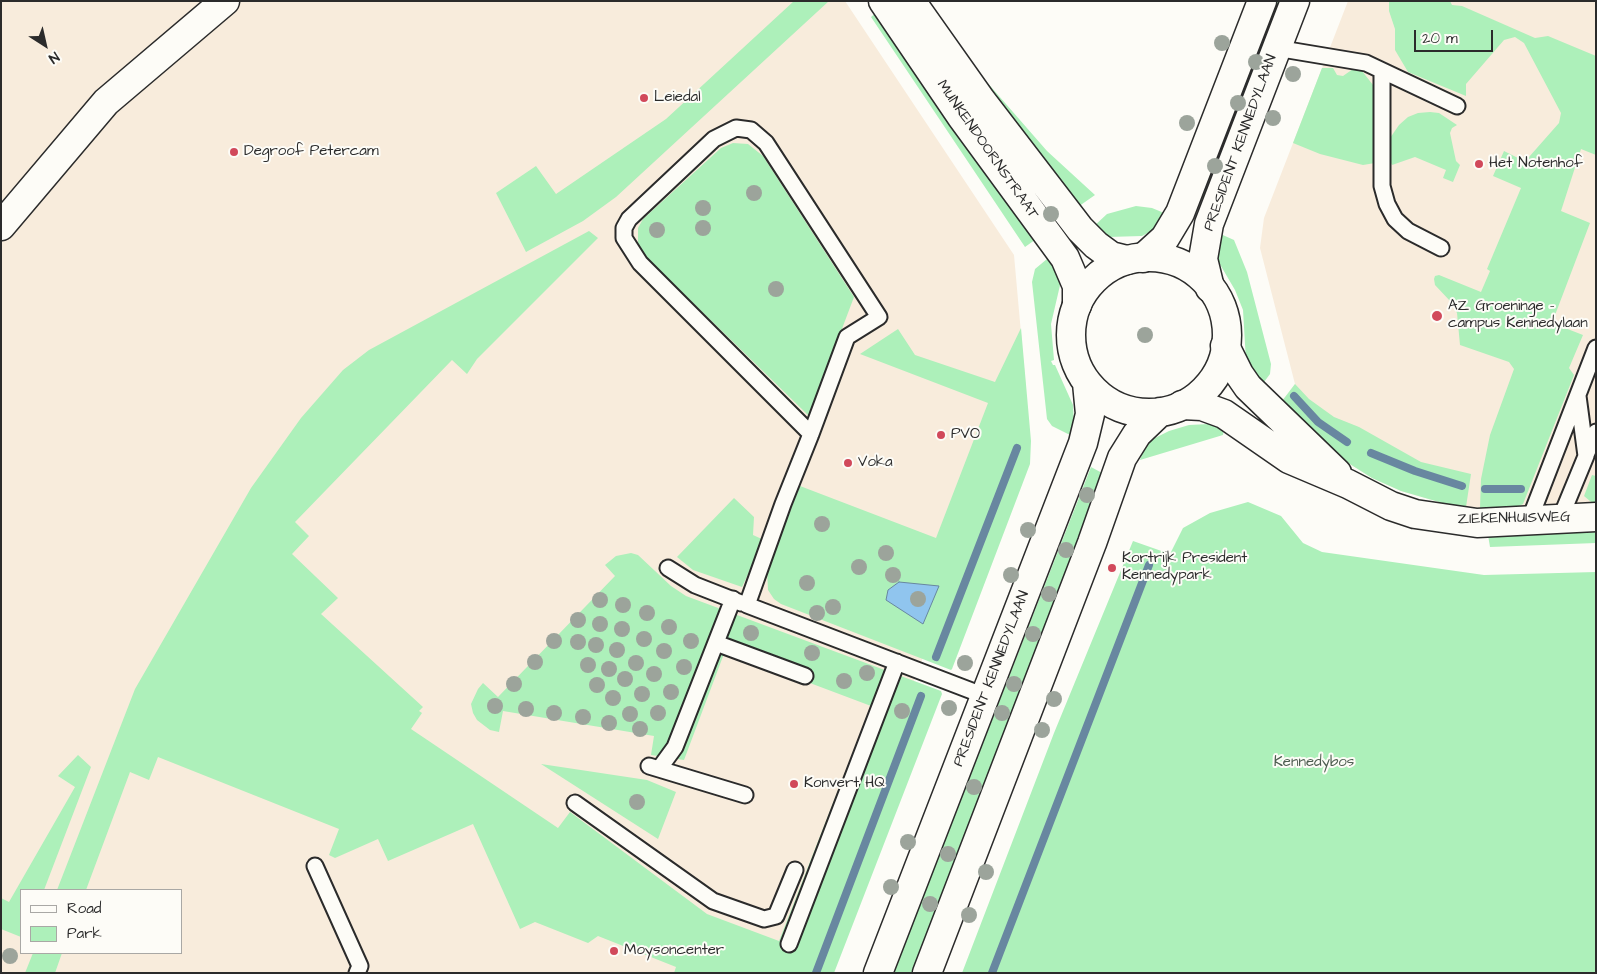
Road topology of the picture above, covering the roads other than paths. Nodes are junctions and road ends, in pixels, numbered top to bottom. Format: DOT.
graph roads {
  1 [pos="225,1"];
  2 [pos="883,1"];
  3 [pos="911,1"];
  4 [pos="1262,1"];
  5 [pos="1295,1"];
  6 [pos="1276,48"];
  7 [pos="1382,71"];
  8 [pos="1457,106"];
  9 [pos="1,226"];
  10 [pos="1441,248"];
  11 [pos="1135,259"];
  12 [pos="1210,288"];
  13 [pos="1078,304"];
  14 [pos="1226,346"];
  15 [pos="1596,348"];
  16 [pos="1087,383"];
  17 [pos="1578,395"];
  18 [pos="1171,409"];
  19 [pos="1596,432"];
  20 [pos="811,434"];
  21 [pos="1586,456"];
  22 [pos="1348,484"];
  23 [pos="1596,517"];
  24 [pos="1560,519"];
  25 [pos="1529,521"];
  26 [pos="668,568"];
  27 [pos="733,600"];
  28 [pos="747,605"];
  29 [pos="716,642"];
  30 [pos="897,662"];
  31 [pos="804,676"];
  32 [pos="985,696"];
  33 [pos="745,795"];
  34 [pos="575,803"];
  35 [pos="315,866"];
  36 [pos="794,870"];
  37 [pos="789,944"];
  38 [pos="357,973"];
  39 [pos="878,973"];
  40 [pos="926,973"];
  1 -- 9 [label="street"];
  2 -- 13 [label="street, MUNKENDOORNSTRAAT"];
  3 -- 11 [label="street, MUNKENDOORNSTRAAT"];
  4 -- 11 [label="street, PRESIDENT KENNEDYLAAN"];
  5 -- 6 [label="street, PRESIDENT KENNEDYLAAN"];
  6 -- 7 [label="lane"];
  6 -- 12 [label="street, PRESIDENT KENNEDYLAAN"];
  7 -- 8 [label="lane"];
  7 -- 10 [label="lane"];
  11 -- 12 [label="street, PRESIDENT KENNEDYLAAN"];
  11 -- 13 [label="street, PRESIDENT KENNEDYLAAN"];
  12 -- 14 [label="street, PRESIDENT KENNEDYLAAN"];
  13 -- 16 [label="street, PRESIDENT KENNEDYLAAN"];
  14 -- 18 [label="street, PRESIDENT KENNEDYLAAN"];
  14 -- 22 [label="street, ZIEKENHUISWEG"];
  15 -- 17 [label="lane"];
  16 -- 18 [label="street, PRESIDENT KENNEDYLAAN"];
  16 -- 32 [label="street, PRESIDENT KENNEDYLAAN"];
  17 -- 21 [label="lane"];
  17 -- 25 [label="lane"];
  18 -- 22 [label="street, ZIEKENHUISWEG"];
  18 -- 40 [label="street, PRESIDENT KENNEDYLAAN"];
  19 -- 21 [label="lane"];
  20 -- 20 [label="lane"];
  20 -- 28 [label="lane"];
  21 -- 24 [label="lane"];
  22 -- 25 [label="street, ZIEKENHUISWEG"];
  23 -- 24 [label="street, ZIEKENHUISWEG"];
  24 -- 25 [label="street, ZIEKENHUISWEG"];
  26 -- 27 [label="lane"];
  27 -- 28 [label="lane"];
  27 -- 29 [label="lane"];
  28 -- 30 [label="lane"];
  29 -- 31 [label="lane"];
  29 -- 33 [label="lane"];
  30 -- 32 [label="lane"];
  30 -- 37 [label="lane"];
  32 -- 39 [label="street, PRESIDENT KENNEDYLAAN"];
  34 -- 36 [label="lane"];
  35 -- 38 [label="lane"];
}
